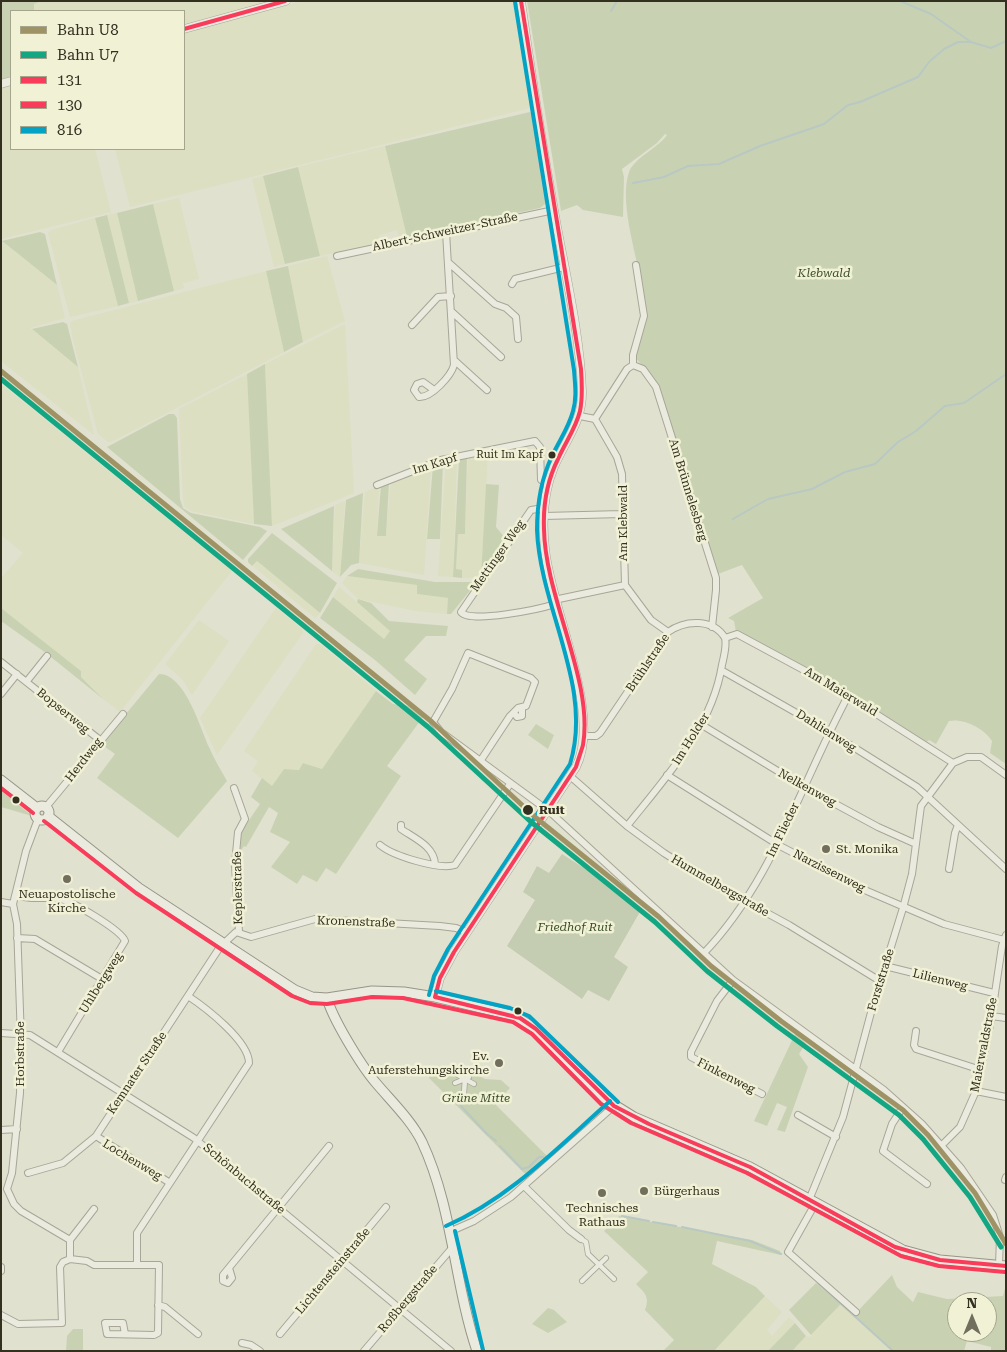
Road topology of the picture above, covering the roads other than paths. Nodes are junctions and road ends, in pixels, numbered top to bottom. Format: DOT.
graph roads {
  1 [pos="286,1"];
  2 [pos="520,1"];
  3 [pos="185,29"];
  4 [pos="554,210"];
  5 [pos="446,232"];
  6 [pos="337,256"];
  7 [pos="449,263"];
  8 [pos="636,265"];
  9 [pos="564,267"];
  10 [pos="512,284"];
  11 [pos="450,296"];
  12 [pos="452,312"];
  13 [pos="412,325"];
  14 [pos="518,339"];
  15 [pos="501,357"];
  16 [pos="454,360"];
  17 [pos="633,365"];
  18 [pos="434,390"];
  19 [pos="487,390"];
  20 [pos="580,416"];
  21 [pos="596,419"];
  22 [pos="548,483"];
  23 [pos="377,484"];
  24 [pos="544,512"];
  25 [pos="622,514"];
  26 [pos="625,585"];
  27 [pos="554,602"];
  28 [pos="712,627"];
  29 [pos="668,632"];
  30 [pos="725,638"];
  31 [pos="47,656"];
  32 [pos="1,662"];
  33 [pos="721,670"];
  34 [pos="17,674"];
  35 [pos="27,681"];
  36 [pos="1,694"];
  37 [pos="848,696"];
  38 [pos="123,714"];
  39 [pos="702,725"];
  40 [pos="828,732"];
  41 [pos="585,736"];
  42 [pos="100,740"];
  43 [pos="481,760"];
  44 [pos="953,763"];
  45 [pos="667,775"];
  46 [pos="1006,775"];
  47 [pos="570,776"];
  48 [pos="1,780"];
  49 [pos="510,784"];
  50 [pos="804,787"];
  51 [pos="234,788"];
  52 [pos="928,797"];
  53 [pos="37,808"];
  54 [pos="547,810"];
  55 [pos="47,812"];
  56 [pos="38,819"];
  57 [pos="401,825"];
  58 [pos="958,825"];
  59 [pos="627,826"];
  60 [pos="777,844"];
  61 [pos="916,844"];
  62 [pos="380,845"];
  63 [pos="435,864"];
  64 [pos="950,869"];
  65 [pos="1006,869"];
  66 [pos="17,895"];
  67 [pos="744,900"];
  68 [pos="1,902"];
  69 [pos="13,904"];
  70 [pos="903,908"];
  71 [pos="239,932"];
  72 [pos="466,932"];
  73 [pos="1005,937"];
  74 [pos="17,938"];
  75 [pos="223,944"];
  76 [pos="703,954"];
  77 [pos="885,966"];
  78 [pos="1002,967"];
  79 [pos="102,979"];
  80 [pos="734,980"];
  81 [pos="880,981"];
  82 [pos="994,993"];
  83 [pos="188,996"];
  84 [pos="434,997"];
  85 [pos="327,998"];
  86 [pos="991,1016"];
  87 [pos="1006,1018"];
  88 [pos="916,1031"];
  89 [pos="1,1033"];
  90 [pos="20,1033"];
  91 [pos="58,1052"];
  92 [pos="856,1069"];
  93 [pos="981,1070"];
  94 [pos="458,1075"];
  95 [pos="467,1078"];
  96 [pos="456,1083"];
  97 [pos="474,1084"];
  98 [pos="976,1091"];
  99 [pos="123,1092"];
  100 [pos="464,1093"];
  101 [pos="762,1094"];
  102 [pos="1006,1097"];
  103 [pos="614,1106"];
  104 [pos="904,1107"];
  105 [pos="798,1115"];
  106 [pos="17,1129"];
  107 [pos="1,1130"];
  108 [pos="96,1136"];
  109 [pos="836,1138"];
  110 [pos="198,1141"];
  111 [pos="942,1145"];
  112 [pos="330,1146"];
  113 [pos="28,1173"];
  114 [pos="170,1183"];
  115 [pos="927,1184"];
  116 [pos="524,1186"];
  117 [pos="5,1187"];
  118 [pos="812,1202"];
  119 [pos="386,1207"];
  120 [pos="279,1208"];
  121 [pos="94,1209"];
  122 [pos="449,1232"];
  123 [pos="70,1240"];
  124 [pos="585,1241"];
  125 [pos="452,1248"];
  126 [pos="606,1258"];
  127 [pos="70,1260"];
  128 [pos="342,1260"];
  129 [pos="137,1264"];
  130 [pos="599,1265"];
  131 [pos="1002,1265"];
  132 [pos="229,1268"];
  133 [pos="614,1279"];
  134 [pos="582,1281"];
  135 [pos="158,1304"];
  136 [pos="400,1308"];
  137 [pos="856,1312"];
  138 [pos="1,1315"];
  139 [pos="125,1334"];
  140 [pos="198,1334"];
  141 [pos="280,1334"];
  142 [pos="242,1343"];
  143 [pos="260,1351"];
  144 [pos="364,1351"];
  145 [pos="451,1351"];
  146 [pos="477,1351"];
  1 -- 3 [label="street"];
  2 -- 4 [label="street"];
  4 -- 5 [label="street, Albert-Schweitzer-Straße"];
  4 -- 9 [label="street"];
  5 -- 6 [label="street, Albert-Schweitzer-Straße"];
  5 -- 7 [label="street"];
  7 -- 11 [label="street"];
  7 -- 14 [label="street"];
  8 -- 17 [label="street"];
  9 -- 10 [label="street"];
  9 -- 20 [label="street"];
  11 -- 12 [label="street"];
  11 -- 13 [label="street"];
  12 -- 15 [label="street"];
  12 -- 16 [label="street"];
  16 -- 18 [label="street"];
  16 -- 19 [label="street"];
  17 -- 21 [label="street"];
  17 -- 28 [label="street, Am Brünnelesberg"];
  20 -- 21 [label="street"];
  20 -- 22 [label="street"];
  21 -- 25 [label="street, Am Klebwald"];
  22 -- 23 [label="street, Im Kapf"];
  22 -- 24 [label="street"];
  24 -- 25 [label="street"];
  24 -- 27 [label="street"];
  24 -- 27 [label="street, Mettinger Weg"];
  25 -- 26 [label="street, Am Klebwald"];
  26 -- 27 [label="street"];
  26 -- 29 [label="street"];
  27 -- 41 [label="street"];
  28 -- 29 [label="street, Brühlstraße"];
  28 -- 30 [label="street"];
  29 -- 41 [label="street, Brühlstraße"];
  30 -- 33 [label="street, Im Holder"];
  30 -- 37 [label="street, Am Maierwald"];
  31 -- 35 [label="street, Bopserweg"];
  32 -- 34 [label="street, Bopserweg"];
  33 -- 39 [label="street, Im Holder"];
  33 -- 40 [label="street, Dahlienweg"];
  34 -- 35 [label="street, Bopserweg"];
  34 -- 36 [label="street"];
  35 -- 42 [label="street, Bopserweg"];
  37 -- 40 [label="street, Im Flieder"];
  37 -- 44 [label="street, Am Maierwald"];
  38 -- 42 [label="street, Herdweg"];
  39 -- 45 [label="street, Im Holder"];
  39 -- 50 [label="street, Nelkenweg"];
  40 -- 50 [label="street, Im Flieder"];
  40 -- 52 [label="street, Dahlienweg"];
  41 -- 47 [label="street"];
  42 -- 55 [label="street, Herdweg"];
  43 -- 43 [label="street"];
  43 -- 49 [label="street"];
  44 -- 46 [label="street"];
  44 -- 52 [label="street, Forststraße"];
  45 -- 59 [label="street, Im Holder"];
  45 -- 60 [label="street, Narzissenweg"];
  47 -- 54 [label="street"];
  47 -- 59 [label="street, Hummelbergstraße"];
  48 -- 53 [label="main road"];
  49 -- 54 [label="street"];
  49 -- 63 [label="street"];
  50 -- 60 [label="street, Im Flieder"];
  50 -- 61 [label="street, Nelkenweg"];
  51 -- 71 [label="street, Keplerstraße"];
  52 -- 58 [label="street, Dahlienweg"];
  52 -- 61 [label="street, Forststraße"];
  53 -- 55 [label="main road"];
  53 -- 56 [label="main road"];
  54 -- 72 [label="street"];
  54 -- 76 [label="street"];
  55 -- 56 [label="main road"];
  55 -- 75 [label="main road"];
  56 -- 66 [label="street"];
  57 -- 63 [label="street"];
  58 -- 64 [label="street"];
  58 -- 65 [label="street, Dahlienweg"];
  59 -- 67 [label="street, Hummelbergstraße"];
  60 -- 67 [label="street, Im Flieder"];
  60 -- 70 [label="street, Narzissenweg"];
  61 -- 70 [label="street, Forststraße"];
  62 -- 63 [label="street"];
  66 -- 69 [label="street"];
  66 -- 79 [label="street, Uhlbergweg"];
  67 -- 76 [label="street, Im Flieder"];
  67 -- 81 [label="street, Hummelbergstraße"];
  68 -- 69 [label="street"];
  69 -- 74 [label="street, Horbstraße"];
  70 -- 73 [label="street, Narzissenweg"];
  70 -- 77 [label="street, Forststraße"];
  71 -- 72 [label="street, Kronenstraße"];
  71 -- 75 [label="street"];
  72 -- 84 [label="street"];
  73 -- 78 [label="street, Maierwaldstraße"];
  74 -- 79 [label="street"];
  74 -- 90 [label="street, Horbstraße"];
  75 -- 83 [label="street, Kemnater Straße"];
  75 -- 85 [label="main road"];
  76 -- 80 [label="street"];
  77 -- 81 [label="street, Forststraße"];
  77 -- 82 [label="street, Lilienweg"];
  78 -- 82 [label="street, Maierwaldstraße"];
  79 -- 91 [label="street, Uhlbergweg"];
  80 -- 92 [label="street"];
  80 -- 101 [label="street, Finkenweg"];
  81 -- 92 [label="street, Forststraße"];
  82 -- 86 [label="street, Maierwaldstraße"];
  83 -- 99 [label="street, Kemnater Straße"];
  83 -- 110 [label="street"];
  84 -- 85 [label="main road"];
  84 -- 103 [label="main road"];
  85 -- 122 [label="main road"];
  86 -- 87 [label="street"];
  86 -- 93 [label="street, Maierwaldstraße"];
  88 -- 93 [label="street"];
  89 -- 90 [label="street"];
  90 -- 91 [label="street, Schönbuchstraße"];
  90 -- 106 [label="street, Horbstraße"];
  91 -- 99 [label="street, Schönbuchstraße"];
  92 -- 104 [label="street"];
  92 -- 109 [label="street, Forststraße"];
  93 -- 98 [label="street, Maierwaldstraße"];
  94 -- 95 [label="street"];
  95 -- 96 [label="street"];
  95 -- 97 [label="street"];
  95 -- 100 [label="street"];
  98 -- 102 [label="street"];
  98 -- 111 [label="street, Maierwaldstraße"];
  99 -- 108 [label="street, Kemnater Straße"];
  99 -- 110 [label="street, Schönbuchstraße"];
  103 -- 116 [label="street"];
  103 -- 118 [label="main road"];
  104 -- 111 [label="street"];
  104 -- 115 [label="street"];
  105 -- 109 [label="street"];
  106 -- 107 [label="street"];
  106 -- 117 [label="street, Horbstraße"];
  108 -- 113 [label="street, Kemnater Straße"];
  108 -- 114 [label="street, Lochenweg"];
  109 -- 118 [label="street, Forststraße"];
  110 -- 114 [label="street"];
  110 -- 120 [label="street, Schönbuchstraße"];
  111 -- 131 [label="street"];
  112 -- 120 [label="street"];
  114 -- 129 [label="street"];
  116 -- 122 [label="street"];
  116 -- 124 [label="street"];
  117 -- 123 [label="street, Horbstraße"];
  118 -- 131 [label="main road"];
  118 -- 137 [label="street, Forststraße"];
  119 -- 128 [label="street, Lichtensteinstraße"];
  120 -- 128 [label="street, Schönbuchstraße"];
  120 -- 132 [label="street"];
  121 -- 123 [label="street"];
  122 -- 125 [label="main road"];
  123 -- 127 [label="street"];
  124 -- 130 [label="street"];
  125 -- 136 [label="street, Roßbergstraße"];
  125 -- 146 [label="main road"];
  126 -- 130 [label="street"];
  127 -- 129 [label="street"];
  127 -- 138 [label="street"];
  128 -- 136 [label="street, Schönbuchstraße"];
  128 -- 141 [label="street, Lichtensteinstraße"];
  129 -- 135 [label="street"];
  130 -- 133 [label="street"];
  130 -- 134 [label="street"];
  135 -- 139 [label="street"];
  135 -- 140 [label="street"];
  136 -- 144 [label="street, Roßbergstraße"];
  136 -- 145 [label="street, Schönbuchstraße"];
  142 -- 143 [label="street"];
}
